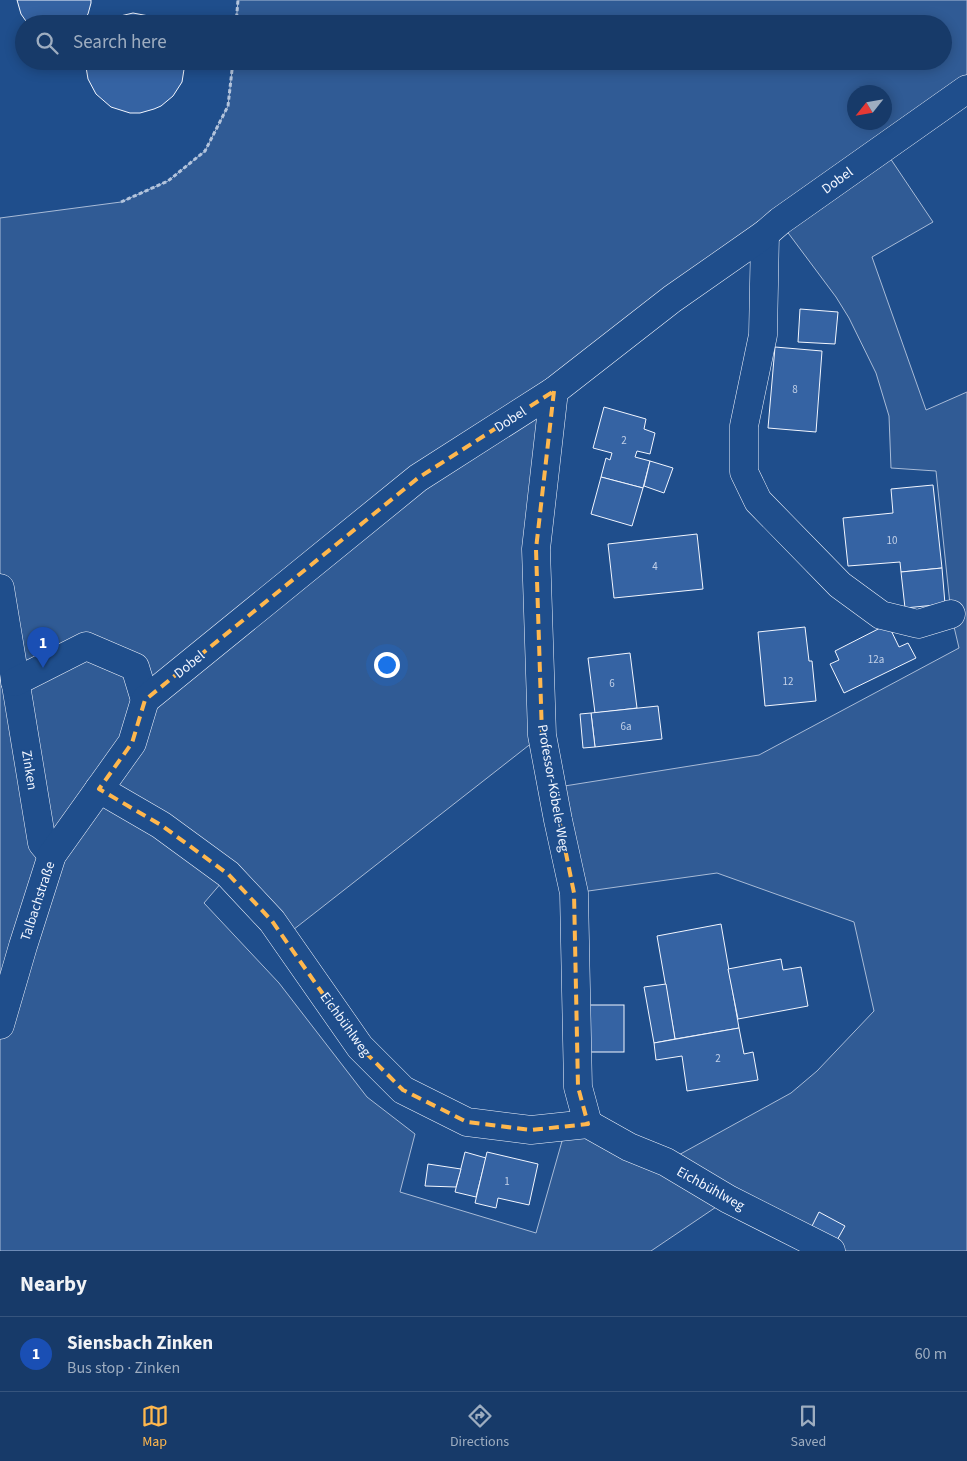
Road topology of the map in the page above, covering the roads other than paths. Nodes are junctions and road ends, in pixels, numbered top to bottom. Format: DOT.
graph roads {
  1 [pos="967,89"];
  2 [pos="765,234"];
  3 [pos="554,391"];
  4 [pos="0,588"];
  5 [pos="951,614"];
  6 [pos="15,682"];
  7 [pos="145,700"];
  8 [pos="99,789"];
  9 [pos="52,855"];
  10 [pos="0,1025"];
  11 [pos="588,1124"];
  12 [pos="831,1251"];
  1 -- 2 [label="street, Dobel"];
  2 -- 3 [label="street, Dobel"];
  2 -- 5 [label="street"];
  3 -- 7 [label="street, Dobel"];
  3 -- 11 [label="street, Professor-Köbele-Weg"];
  4 -- 6 [label="street, Zinken"];
  6 -- 7 [label="street"];
  6 -- 9 [label="street, Zinken"];
  7 -- 8 [label="street"];
  8 -- 9 [label="street, Talbachstraße"];
  8 -- 11 [label="street, Eichbühlweg"];
  9 -- 10 [label="street, Talbachstraße"];
  11 -- 12 [label="street, Eichbühlweg"];
}
